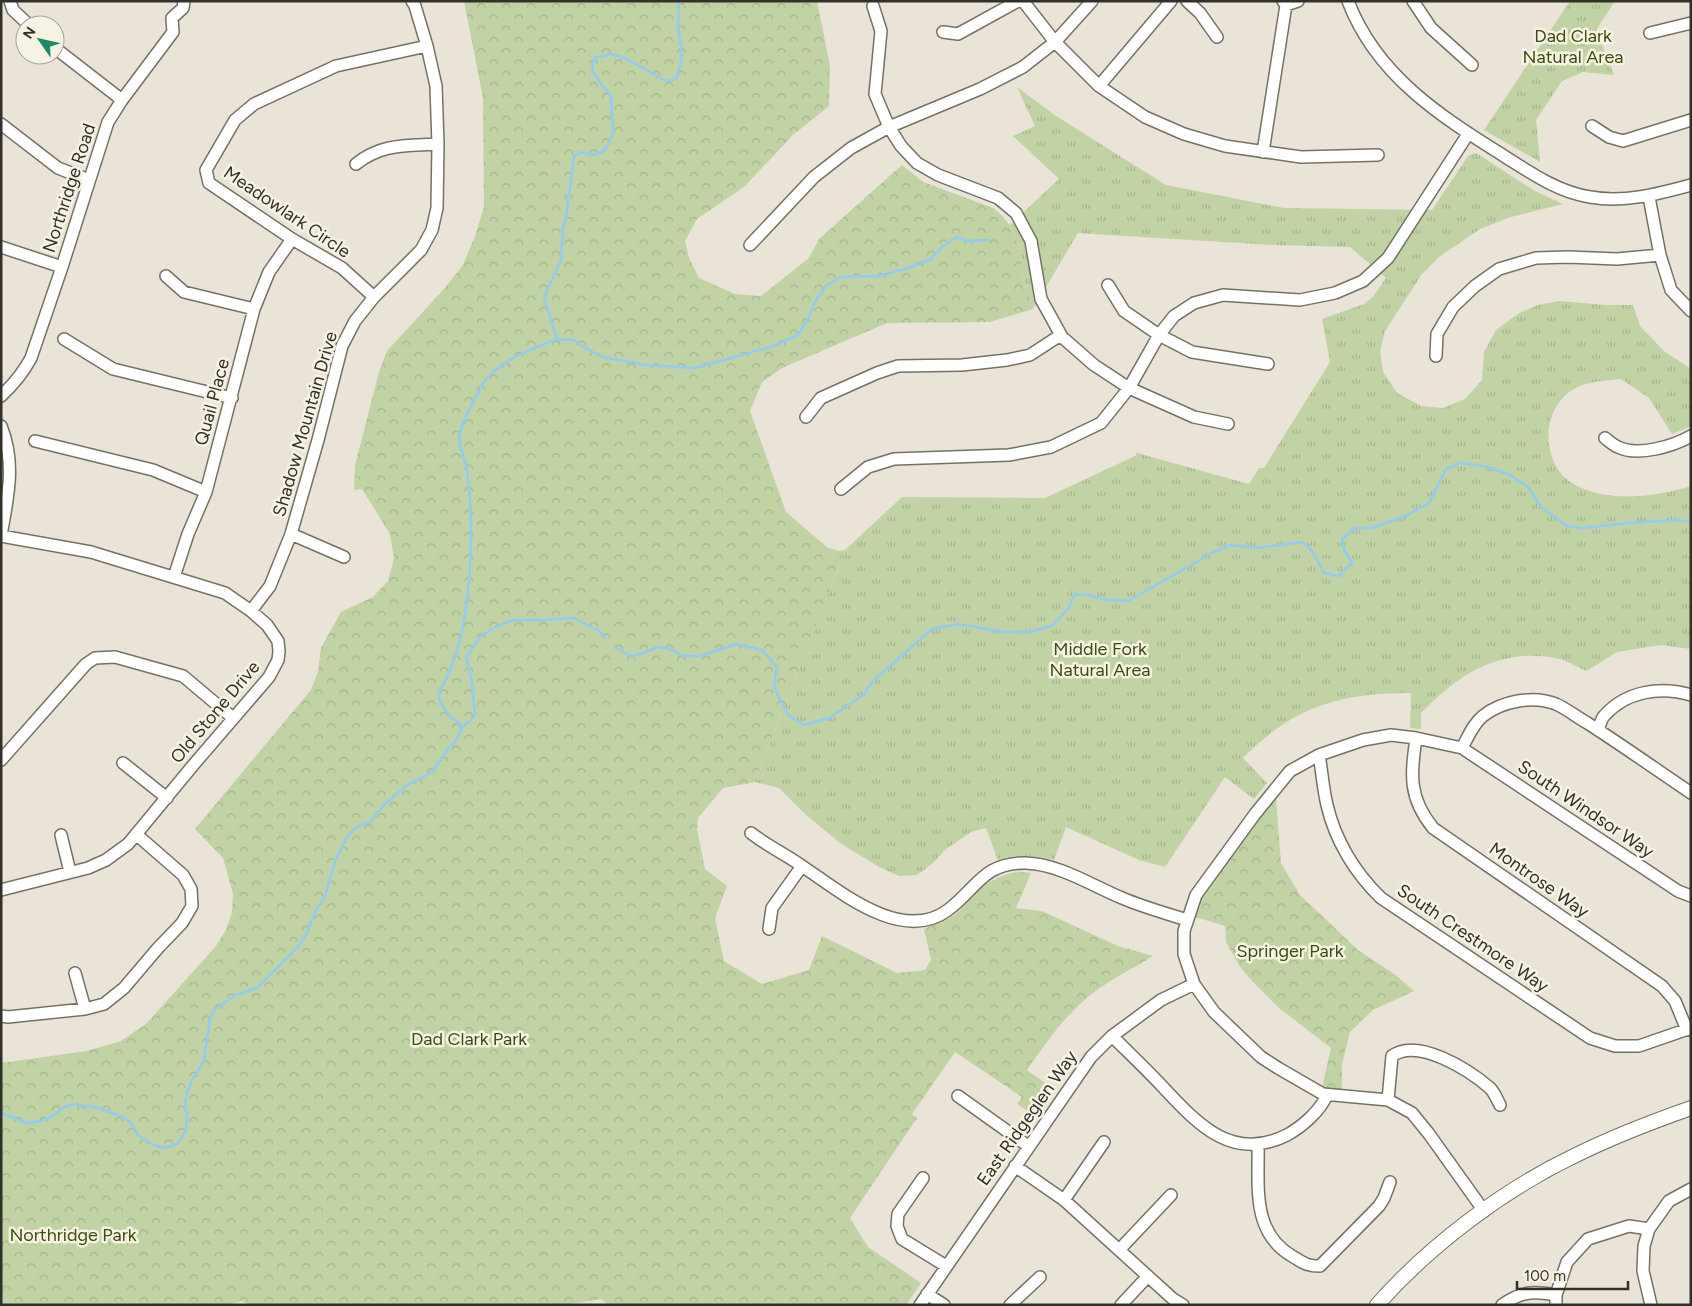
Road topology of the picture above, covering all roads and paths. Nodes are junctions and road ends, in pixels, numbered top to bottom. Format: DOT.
graph roads {
  1 [pos="10,1"];
  2 [pos="184,1"];
  3 [pos="412,1"];
  4 [pos="1018,1"];
  5 [pos="1023,1"];
  6 [pos="1092,1"];
  7 [pos="1170,1"];
  8 [pos="1187,1"];
  9 [pos="1298,1"];
  10 [pos="1348,1"];
  11 [pos="1413,1"];
  12 [pos="1284,3"];
  13 [pos="873,6"];
  14 [pos="18,15"];
  15 [pos="1691,23"];
  16 [pos="943,32"];
  17 [pos="1650,33"];
  18 [pos="1217,37"];
  19 [pos="1055,42"];
  20 [pos="427,46"];
  21 [pos="65,56"];
  22 [pos="1472,65"];
  23 [pos="1100,86"];
  24 [pos="122,100"];
  25 [pos="1691,120"];
  26 [pos="1,124"];
  27 [pos="1592,126"];
  28 [pos="889,127"];
  29 [pos="1468,134"];
  30 [pos="438,144"];
  31 [pos="1263,152"];
  32 [pos="1378,155"];
  33 [pos="356,164"];
  34 [pos="89,180"];
  35 [pos="1691,186"];
  36 [pos="1649,197"];
  37 [pos="292,239"];
  38 [pos="750,245"];
  39 [pos="1,247"];
  40 [pos="1660,255"];
  41 [pos="62,267"];
  42 [pos="166,276"];
  43 [pos="1108,285"];
  44 [pos="374,297"];
  45 [pos="254,309"];
  46 [pos="1691,311"];
  47 [pos="1159,334"];
  48 [pos="1062,337"];
  49 [pos="64,339"];
  50 [pos="1436,356"];
  51 [pos="1268,364"];
  52 [pos="1129,388"];
  53 [pos="1,396"];
  54 [pos="232,398"];
  55 [pos="806,416"];
  56 [pos="1228,424"];
  57 [pos="1,426"];
  58 [pos="1691,436"];
  59 [pos="1605,438"];
  60 [pos="35,440"];
  61 [pos="841,489"];
  62 [pos="206,492"];
  63 [pos="291,534"];
  64 [pos="1,536"];
  65 [pos="344,557"];
  66 [pos="174,578"];
  67 [pos="251,611"];
  68 [pos="1691,695"];
  69 [pos="233,718"];
  70 [pos="1598,730"];
  71 [pos="1416,738"];
  72 [pos="1462,748"];
  73 [pos="1319,755"];
  74 [pos="1,760"];
  75 [pos="123,763"];
  76 [pos="1691,793"];
  77 [pos="167,798"];
  78 [pos="751,833"];
  79 [pos="137,835"];
  80 [pos="61,836"];
  81 [pos="802,866"];
  82 [pos="70,872"];
  83 [pos="1,890"];
  84 [pos="1691,896"];
  85 [pos="1187,920"];
  86 [pos="769,929"];
  87 [pos="75,973"];
  88 [pos="1194,984"];
  89 [pos="85,1010"];
  90 [pos="1,1016"];
  91 [pos="1689,1029"];
  92 [pos="1112,1036"];
  93 [pos="1327,1095"];
  94 [pos="958,1096"];
  95 [pos="1388,1100"];
  96 [pos="1500,1105"];
  97 [pos="1691,1108"];
  98 [pos="1104,1142"];
  99 [pos="1258,1145"];
  100 [pos="1028,1146"];
  101 [pos="1015,1166"];
  102 [pos="923,1178"];
  103 [pos="1390,1182"];
  104 [pos="1691,1189"];
  105 [pos="1171,1195"];
  106 [pos="1064,1200"];
  107 [pos="1484,1211"];
  108 [pos="1649,1229"];
  109 [pos="1120,1249"];
  110 [pos="946,1266"];
  111 [pos="1148,1276"];
  112 [pos="1040,1277"];
  113 [pos="927,1294"];
  114 [pos="1556,1300"];
  115 [pos="920,1305"];
  116 [pos="944,1305"];
  117 [pos="1010,1305"];
  118 [pos="1121,1305"];
  119 [pos="1183,1305"];
  120 [pos="1377,1305"];
  121 [pos="1502,1305"];
  122 [pos="1651,1305"];
  1 -- 14 [label="street"];
  2 -- 24 [label="street, Northridge Road"];
  3 -- 20 [label="street, Shadow Mountain Drive"];
  4 -- 16 [label="street"];
  5 -- 19 [label="street"];
  6 -- 19 [label="street"];
  7 -- 23 [label="street"];
  8 -- 18 [label="street"];
  9 -- 12 [label="street"];
  10 -- 29 [label="street"];
  11 -- 22 [label="street"];
  12 -- 31 [label="street"];
  13 -- 28 [label="street"];
  15 -- 17 [label="street"];
  19 -- 23 [label="street"];
  19 -- 28 [label="street"];
  20 -- 30 [label="street, Shadow Mountain Drive"];
  20 -- 37 [label="street, Meadowlark Circle"];
  21 -- 24 [label="street"];
  23 -- 31 [label="street"];
  24 -- 34 [label="street, Northridge Road"];
  25 -- 27 [label="street"];
  26 -- 34 [label="street"];
  28 -- 38 [label="street"];
  28 -- 48 [label="street"];
  29 -- 36 [label="street"];
  29 -- 47 [label="street"];
  30 -- 33 [label="street"];
  30 -- 44 [label="street, Shadow Mountain Drive"];
  31 -- 32 [label="street"];
  34 -- 41 [label="street, Northridge Road"];
  35 -- 36 [label="street"];
  36 -- 40 [label="street"];
  37 -- 44 [label="street, Meadowlark Circle"];
  37 -- 45 [label="street, Quail Place"];
  39 -- 41 [label="street"];
  40 -- 46 [label="street"];
  40 -- 50 [label="street"];
  41 -- 53 [label="street, Northridge Road"];
  42 -- 45 [label="street"];
  43 -- 47 [label="street"];
  44 -- 63 [label="street, Shadow Mountain Drive"];
  45 -- 54 [label="street, Quail Place"];
  47 -- 51 [label="street"];
  47 -- 52 [label="street"];
  48 -- 52 [label="street"];
  48 -- 55 [label="street"];
  49 -- 54 [label="street"];
  52 -- 56 [label="street"];
  52 -- 61 [label="street"];
  54 -- 62 [label="street, Quail Place"];
  57 -- 64 [label="street"];
  58 -- 59 [label="street"];
  60 -- 62 [label="street"];
  62 -- 66 [label="street, Quail Place"];
  63 -- 65 [label="street"];
  63 -- 67 [label="street, Shadow Mountain Drive"];
  64 -- 66 [label="street, Old Stone Drive"];
  66 -- 67 [label="street, Old Stone Drive"];
  67 -- 69 [label="street, Old Stone Drive"];
  68 -- 70 [label="street"];
  69 -- 74 [label="street"];
  69 -- 77 [label="street, Old Stone Drive"];
  70 -- 72 [label="street"];
  70 -- 76 [label="street"];
  71 -- 72 [label="street"];
  71 -- 73 [label="street"];
  71 -- 91 [label="street, Montrose Way"];
  72 -- 84 [label="street, South Windsor Way"];
  73 -- 85 [label="street"];
  73 -- 91 [label="street, South Crestmore Way"];
  75 -- 77 [label="street"];
  77 -- 79 [label="street, Old Stone Drive"];
  78 -- 81 [label="street"];
  79 -- 82 [label="street, Old Stone Drive"];
  79 -- 89 [label="street"];
  80 -- 82 [label="street"];
  81 -- 85 [label="street"];
  81 -- 86 [label="street"];
  82 -- 83 [label="street, Old Stone Drive"];
  85 -- 88 [label="street"];
  87 -- 89 [label="street"];
  88 -- 92 [label="street, East Ridgeglen Way"];
  88 -- 93 [label="street"];
  89 -- 90 [label="street"];
  92 -- 99 [label="street"];
  92 -- 100 [label="street, East Ridgeglen Way"];
  93 -- 95 [label="street"];
  93 -- 99 [label="street"];
  94 -- 100 [label="street"];
  95 -- 96 [label="street"];
  95 -- 107 [label="street"];
  97 -- 107 [label="main road"];
  98 -- 106 [label="street"];
  99 -- 103 [label="street"];
  100 -- 101 [label="street, East Ridgeglen Way"];
  101 -- 106 [label="street"];
  101 -- 110 [label="street, East Ridgeglen Way"];
  102 -- 110 [label="street"];
  104 -- 108 [label="street"];
  105 -- 109 [label="street"];
  106 -- 109 [label="street"];
  107 -- 120 [label="main road"];
  108 -- 114 [label="street"];
  108 -- 122 [label="street"];
  109 -- 111 [label="street"];
  110 -- 113 [label="street, East Ridgeglen Way"];
  111 -- 118 [label="street"];
  111 -- 119 [label="street"];
  112 -- 117 [label="street"];
  113 -- 115 [label="street, East Ridgeglen Way"];
  113 -- 116 [label="street"];
  114 -- 121 [label="street"];
}
